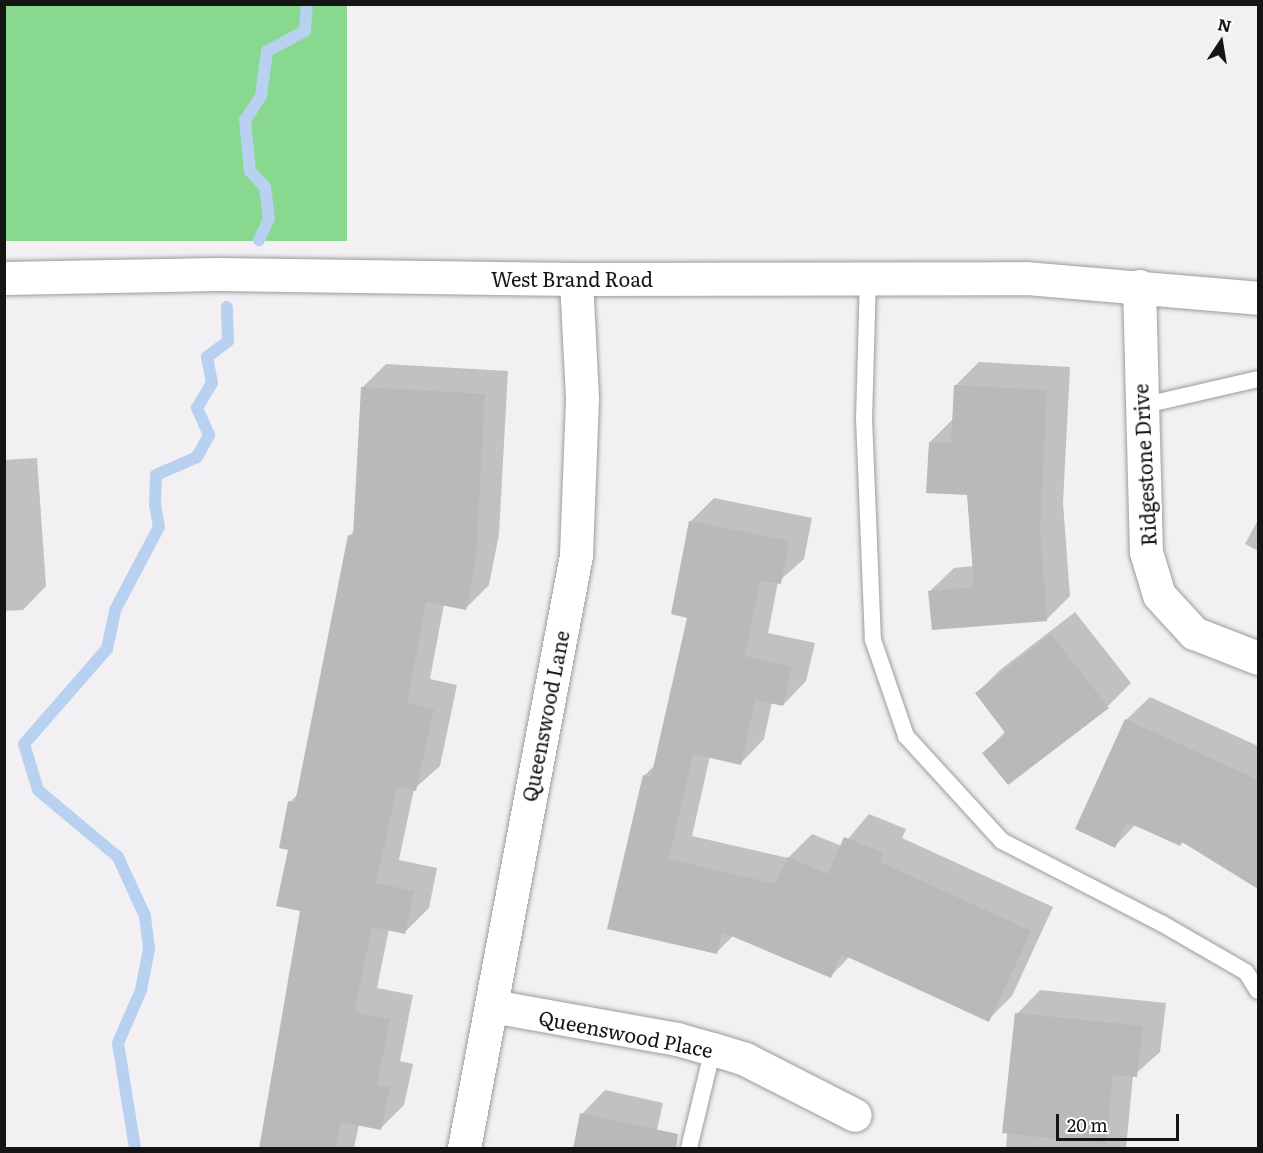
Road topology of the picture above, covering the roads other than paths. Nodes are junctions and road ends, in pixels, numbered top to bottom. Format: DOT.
graph roads {
  1 [pos="868,277"];
  2 [pos="4,278"];
  3 [pos="576,279"];
  4 [pos="1139,286"];
  5 [pos="1258,298"];
  6 [pos="1258,379"];
  7 [pos="1141,406"];
  8 [pos="1258,658"];
  9 [pos="1258,991"];
  10 [pos="492,1006"];
  11 [pos="713,1049"];
  12 [pos="855,1115"];
  13 [pos="464,1149"];
  14 [pos="688,1149"];
  1 -- 3 [label="street, West Brand Road"];
  1 -- 4 [label="street, West Brand Road"];
  1 -- 9 [label="lane"];
  2 -- 3 [label="street, West Brand Road"];
  3 -- 10 [label="street, Queenswood Lane"];
  4 -- 5 [label="street, West Brand Road"];
  4 -- 7 [label="street, Ridgestone Drive"];
  6 -- 7 [label="lane"];
  7 -- 8 [label="street, Ridgestone Drive"];
  10 -- 11 [label="street, Queenswood Place"];
  10 -- 13 [label="street, Queenswood Lane"];
  11 -- 12 [label="street, Queenswood Place"];
  11 -- 14 [label="lane"];
}
